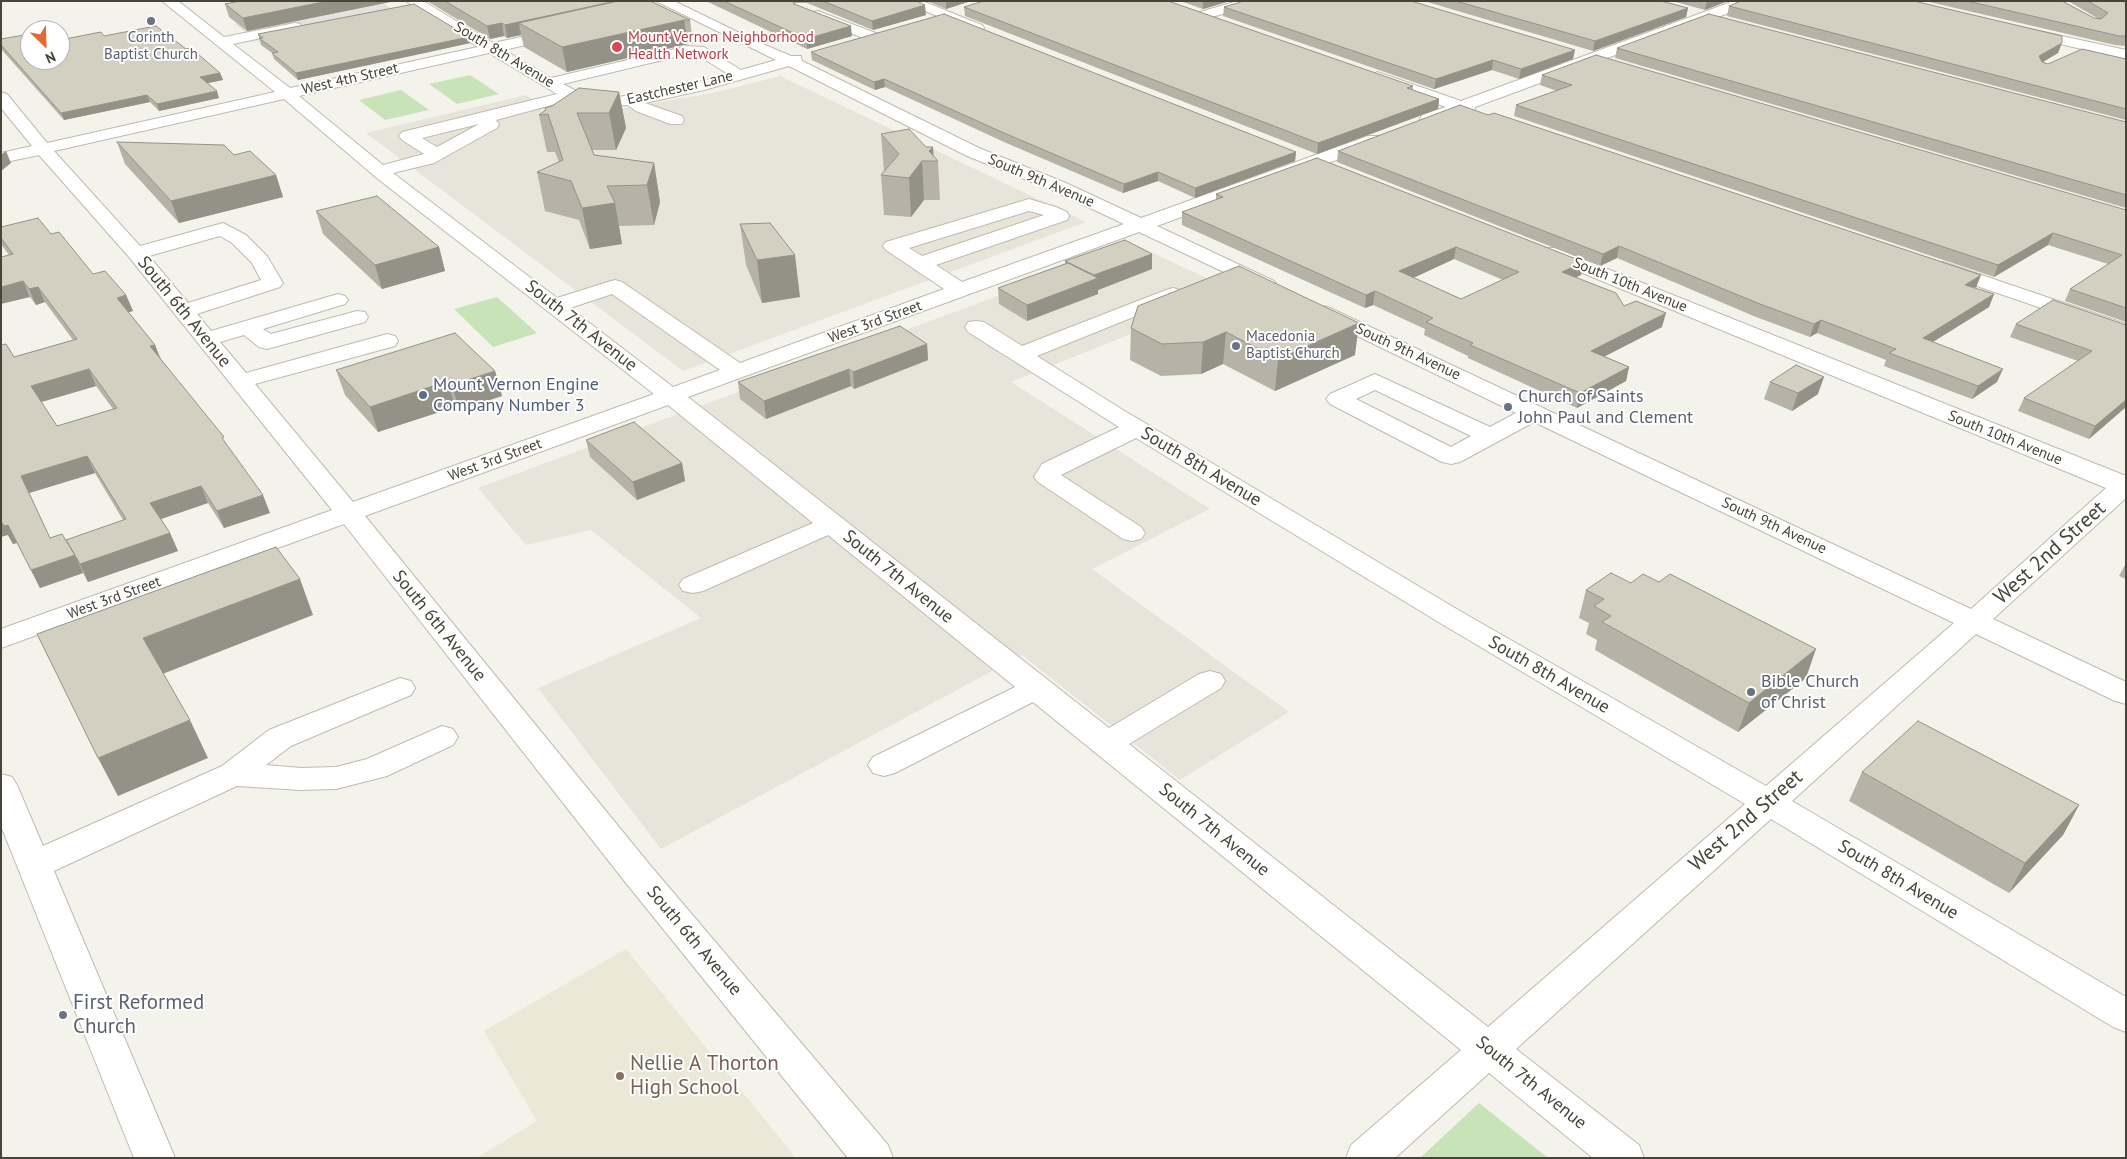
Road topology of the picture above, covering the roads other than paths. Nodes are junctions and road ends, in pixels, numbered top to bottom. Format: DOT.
graph roads {
  1 [pos="169,1"];
  2 [pos="700,1"];
  3 [pos="908,1"];
  4 [pos="1254,1"];
  5 [pos="1748,1"];
  6 [pos="411,4"];
  7 [pos="664,6"];
  8 [pos="801,8"];
  9 [pos="969,8"];
  10 [pos="1184,10"];
  11 [pos="1680,10"];
  12 [pos="944,16"];
  13 [pos="1201,16"];
  14 [pos="1705,17"];
  15 [pos="307,20"];
  16 [pos="917,24"];
  17 [pos="1226,24"];
  18 [pos="1734,24"];
  19 [pos="579,28"];
  20 [pos="2011,29"];
  21 [pos="890,31"];
  22 [pos="873,37"];
  23 [pos="999,37"];
  24 [pos="216,38"];
  25 [pos="845,45"];
  26 [pos="2087,46"];
  27 [pos="493,47"];
  28 [pos="1566,51"];
  29 [pos="2126,55"];
  30 [pos="800,58"];
  31 [pos="2062,58"];
  32 [pos="1594,59"];
  33 [pos="645,60"];
  34 [pos="1622,67"];
  35 [pos="663,69"];
  36 [pos="1358,70"];
  37 [pos="601,71"];
  38 [pos="734,71"];
  39 [pos="680,78"];
  40 [pos="549,83"];
  41 [pos="698,87"];
  42 [pos="286,94"];
  43 [pos="572,95"];
  44 [pos="1,97"];
  45 [pos="650,97"];
  46 [pos="631,100"];
  47 [pos="596,102"];
  48 [pos="1462,106"];
  49 [pos="1490,116"];
  50 [pos="482,118"];
  51 [pos="676,120"];
  52 [pos="43,149"];
  53 [pos="1290,150"];
  54 [pos="436,154"];
  55 [pos="1,158"];
  56 [pos="1318,161"];
  57 [pos="380,172"];
  58 [pos="1345,172"];
  59 [pos="1084,199"];
  60 [pos="1049,210"];
  61 [pos="1140,225"];
  62 [pos="1526,244"];
  63 [pos="136,253"];
  64 [pos="920,264"];
  65 [pos="1929,264"];
  66 [pos="1235,270"];
  67 [pos="960,290"];
  68 [pos="338,300"];
  69 [pos="554,306"];
  70 [pos="184,311"];
  71 [pos="357,316"];
  72 [pos="247,326"];
  73 [pos="976,327"];
  74 [pos="2126,331"];
  75 [pos="206,339"];
  76 [pos="387,341"];
  77 [pos="1020,355"];
  78 [pos="1431,363"];
  79 [pos="738,372"];
  80 [pos="241,381"];
  81 [pos="1479,386"];
  82 [pos="1388,387"];
  83 [pos="672,396"];
  84 [pos="1438,411"];
  85 [pos="1535,412"];
  86 [pos="1137,428"];
  87 [pos="1490,436"];
  88 [pos="2125,485"];
  89 [pos="349,513"];
  90 [pos="832,524"];
  91 [pos="1132,533"];
  92 [pos="693,584"];
  93 [pos="1974,621"];
  94 [pos="1,639"];
  95 [pos="1210,681"];
  96 [pos="400,688"];
  97 [pos="1037,688"];
  98 [pos="2126,694"];
  99 [pos="442,737"];
  100 [pos="1106,744"];
  101 [pos="884,765"];
  102 [pos="233,774"];
  103 [pos="1,785"];
  104 [pos="1768,802"];
  105 [pos="34,865"];
  106 [pos="2126,1016"];
  107 [pos="1488,1049"];
  108 [pos="155,1158"];
  109 [pos="873,1158"];
  110 [pos="1366,1158"];
  111 [pos="1624,1158"];
  1 -- 24 [label="street, South 7th Avenue"];
  2 -- 7 [label="street"];
  3 -- 12 [label="street"];
  4 -- 13 [label="street"];
  5 -- 14 [label="street, West 3rd Street"];
  6 -- 27 [label="street, South 8th Avenue"];
  7 -- 30 [label="street, South 9th Avenue"];
  8 -- 22 [label="street"];
  9 -- 12 [label="street"];
  10 -- 13 [label="street"];
  11 -- 14 [label="street"];
  12 -- 16 [label="street"];
  12 -- 23 [label="street"];
  13 -- 17 [label="street"];
  14 -- 18 [label="street"];
  14 -- 32 [label="street, West 3rd Street"];
  15 -- 24 [label="street"];
  19 -- 27 [label="street, West 4th Street"];
  20 -- 26 [label="street"];
  21 -- 22 [label="street"];
  22 -- 25 [label="street"];
  24 -- 42 [label="street, South 7th Avenue"];
  26 -- 29 [label="street"];
  26 -- 31 [label="street"];
  27 -- 40 [label="street, South 8th Avenue"];
  27 -- 42 [label="street, West 4th Street"];
  28 -- 32 [label="street"];
  30 -- 41 [label="street, Eastchester Lane"];
  30 -- 59 [label="street, South 9th Avenue"];
  32 -- 34 [label="street"];
  32 -- 48 [label="street, West 3rd Street"];
  33 -- 35 [label="street"];
  33 -- 37 [label="street"];
  33 -- 38 [label="street"];
  36 -- 48 [label="street"];
  37 -- 40 [label="street"];
  37 -- 45 [label="street"];
  39 -- 41 [label="street"];
  40 -- 43 [label="street, South 8th Avenue"];
  41 -- 45 [label="street, Eastchester Lane"];
  42 -- 52 [label="street, West 4th Street"];
  42 -- 57 [label="street, South 7th Avenue"];
  43 -- 47 [label="street, South 8th Avenue"];
  43 -- 50 [label="street"];
  44 -- 52 [label="street, South 6th Avenue"];
  45 -- 46 [label="street, Eastchester Lane"];
  46 -- 47 [label="street, Eastchester Lane"];
  46 -- 51 [label="street"];
  48 -- 49 [label="street"];
  48 -- 56 [label="street, West 3rd Street"];
  50 -- 54 [label="street"];
  50 -- 54 [label="street"];
  52 -- 55 [label="street, West 4th Street"];
  52 -- 63 [label="street, South 6th Avenue"];
  53 -- 56 [label="street"];
  54 -- 57 [label="street"];
  56 -- 58 [label="street"];
  56 -- 61 [label="street, West 3rd Street"];
  57 -- 69 [label="street, South 7th Avenue"];
  59 -- 60 [label="street"];
  59 -- 61 [label="street, South 9th Avenue"];
  60 -- 64 [label="street"];
  60 -- 64 [label="street"];
  61 -- 66 [label="street, South 9th Avenue"];
  61 -- 67 [label="street, West 3rd Street"];
  62 -- 88 [label="street, South 10th Avenue"];
  63 -- 70 [label="street, South 6th Avenue"];
  63 -- 70 [label="street"];
  64 -- 67 [label="street"];
  65 -- 74 [label="street"];
  66 -- 77 [label="street"];
  66 -- 78 [label="street, South 9th Avenue"];
  67 -- 79 [label="street, West 3rd Street"];
  68 -- 72 [label="street"];
  69 -- 79 [label="street"];
  69 -- 83 [label="street, South 7th Avenue"];
  70 -- 75 [label="street, South 6th Avenue"];
  71 -- 72 [label="street"];
  72 -- 75 [label="street"];
  73 -- 77 [label="street, South 8th Avenue"];
  75 -- 80 [label="street, South 6th Avenue"];
  76 -- 80 [label="street"];
  77 -- 86 [label="street, South 8th Avenue"];
  78 -- 81 [label="street, South 9th Avenue"];
  78 -- 82 [label="street"];
  79 -- 83 [label="street, West 3rd Street"];
  80 -- 89 [label="street, South 6th Avenue"];
  81 -- 84 [label="street"];
  81 -- 85 [label="street, South 9th Avenue"];
  82 -- 84 [label="street"];
  82 -- 87 [label="street"];
  83 -- 89 [label="street, West 3rd Street"];
  83 -- 90 [label="street, South 7th Avenue"];
  84 -- 87 [label="street"];
  85 -- 87 [label="street"];
  85 -- 93 [label="street, South 9th Avenue"];
  86 -- 91 [label="street"];
  86 -- 104 [label="street, South 8th Avenue"];
  88 -- 93 [label="street, West 2nd Street"];
  89 -- 94 [label="street, West 3rd Street"];
  89 -- 109 [label="street, South 6th Avenue"];
  90 -- 92 [label="street"];
  90 -- 97 [label="street, South 7th Avenue"];
  93 -- 98 [label="street, South 9th Avenue"];
  93 -- 104 [label="street, West 2nd Street"];
  95 -- 100 [label="street"];
  96 -- 102 [label="street"];
  97 -- 100 [label="street, South 7th Avenue"];
  97 -- 101 [label="street"];
  99 -- 102 [label="street"];
  100 -- 107 [label="street, South 7th Avenue"];
  102 -- 105 [label="street"];
  103 -- 105 [label="street"];
  104 -- 106 [label="street, South 8th Avenue"];
  104 -- 107 [label="street, West 2nd Street"];
  105 -- 108 [label="street"];
  107 -- 110 [label="street, West 2nd Street"];
  107 -- 111 [label="street, South 7th Avenue"];
}
